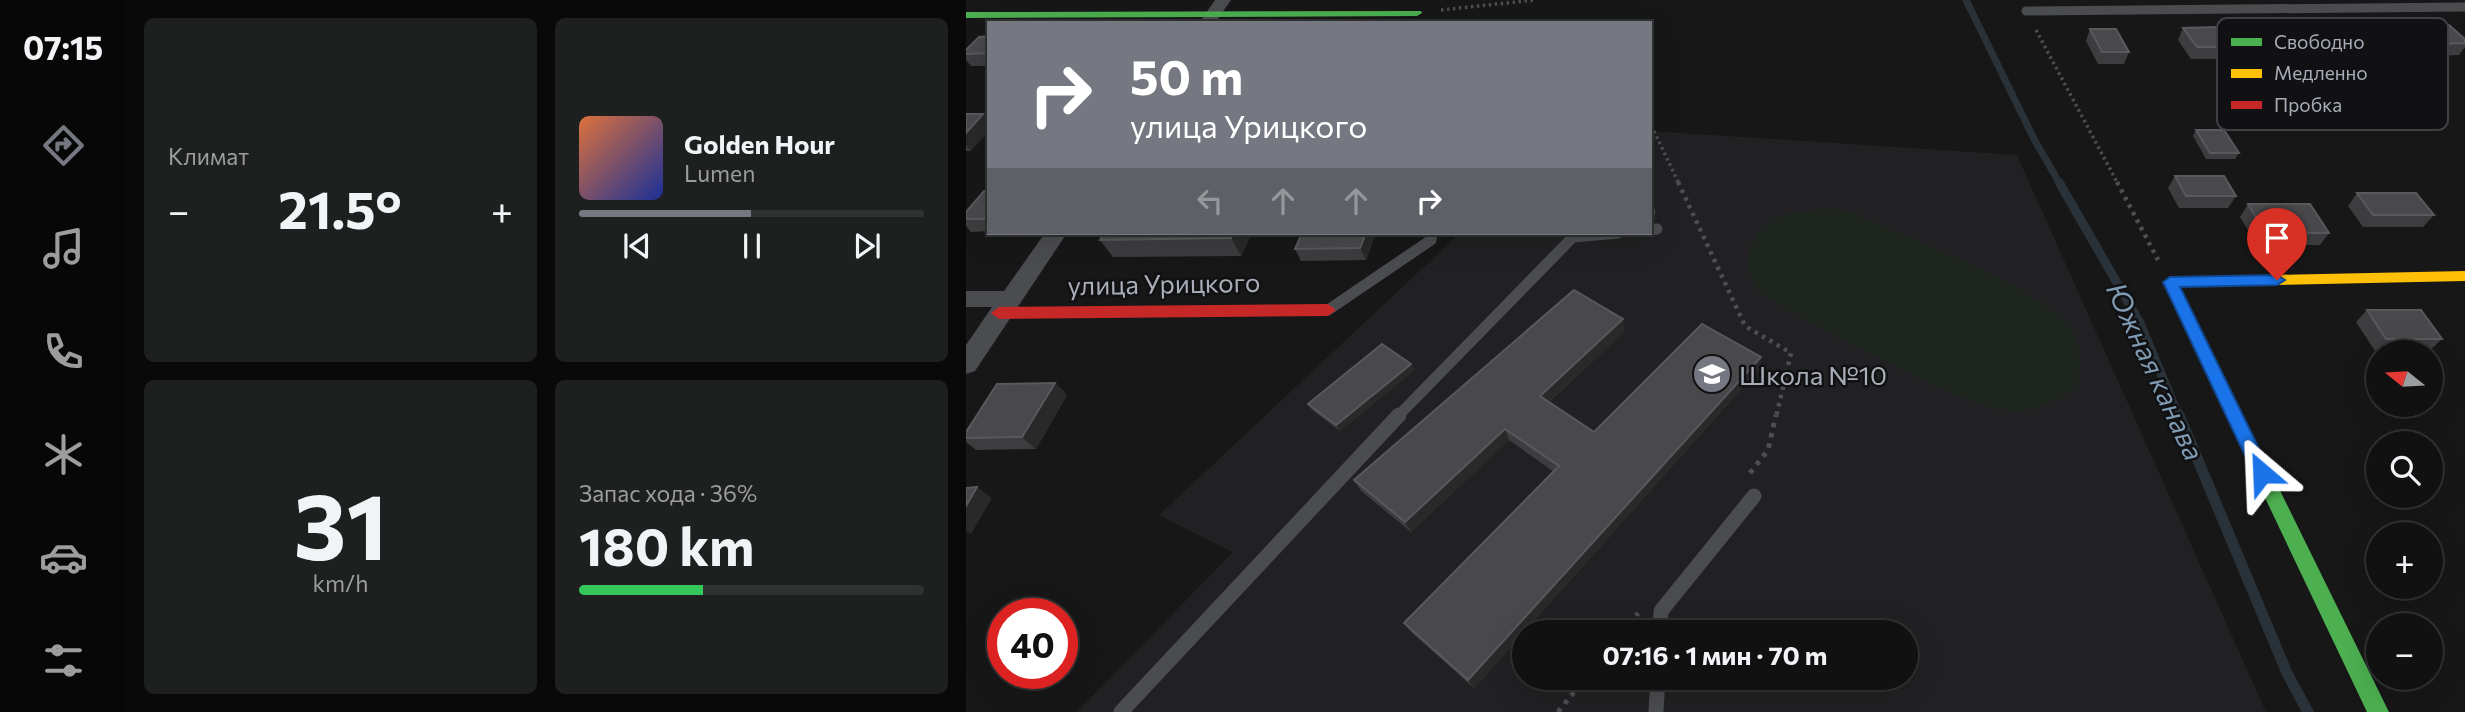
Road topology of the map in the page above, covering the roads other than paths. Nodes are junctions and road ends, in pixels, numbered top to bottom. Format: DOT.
graph roads {
  1 [pos="1223,0"];
  2 [pos="2465,7"];
  3 [pos="2026,11"];
  4 [pos="1417,13"];
  5 [pos="966,15"];
  6 [pos="1209,20"];
  7 [pos="1055,235"];
  8 [pos="1432,235"];
  9 [pos="1596,235"];
  10 [pos="2465,276"];
  11 [pos="966,299"];
  12 [pos="1004,306"];
  13 [pos="1328,310"];
  14 [pos="966,363"];
  15 [pos="1754,496"];
  16 [pos="1661,620"];
  17 [pos="1657,690"];
  18 [pos="1121,712"];
  19 [pos="1656,712"];
  20 [pos="2378,712"];
  1 -- 6 [label="street"];
  2 -- 3 [label="lane"];
  4 -- 6 [label="street"];
  5 -- 6 [label="street"];
  7 -- 12 [label="street"];
  8 -- 13 [label="lane"];
  9 -- 18 [label="lane"];
  10 -- 20 [label="street"];
  11 -- 12 [label="street, улица Урицкого"];
  12 -- 13 [label="street, улица Урицкого"];
  12 -- 14 [label="street"];
  15 -- 16 [label="lane"];
  17 -- 19 [label="lane"];
}
